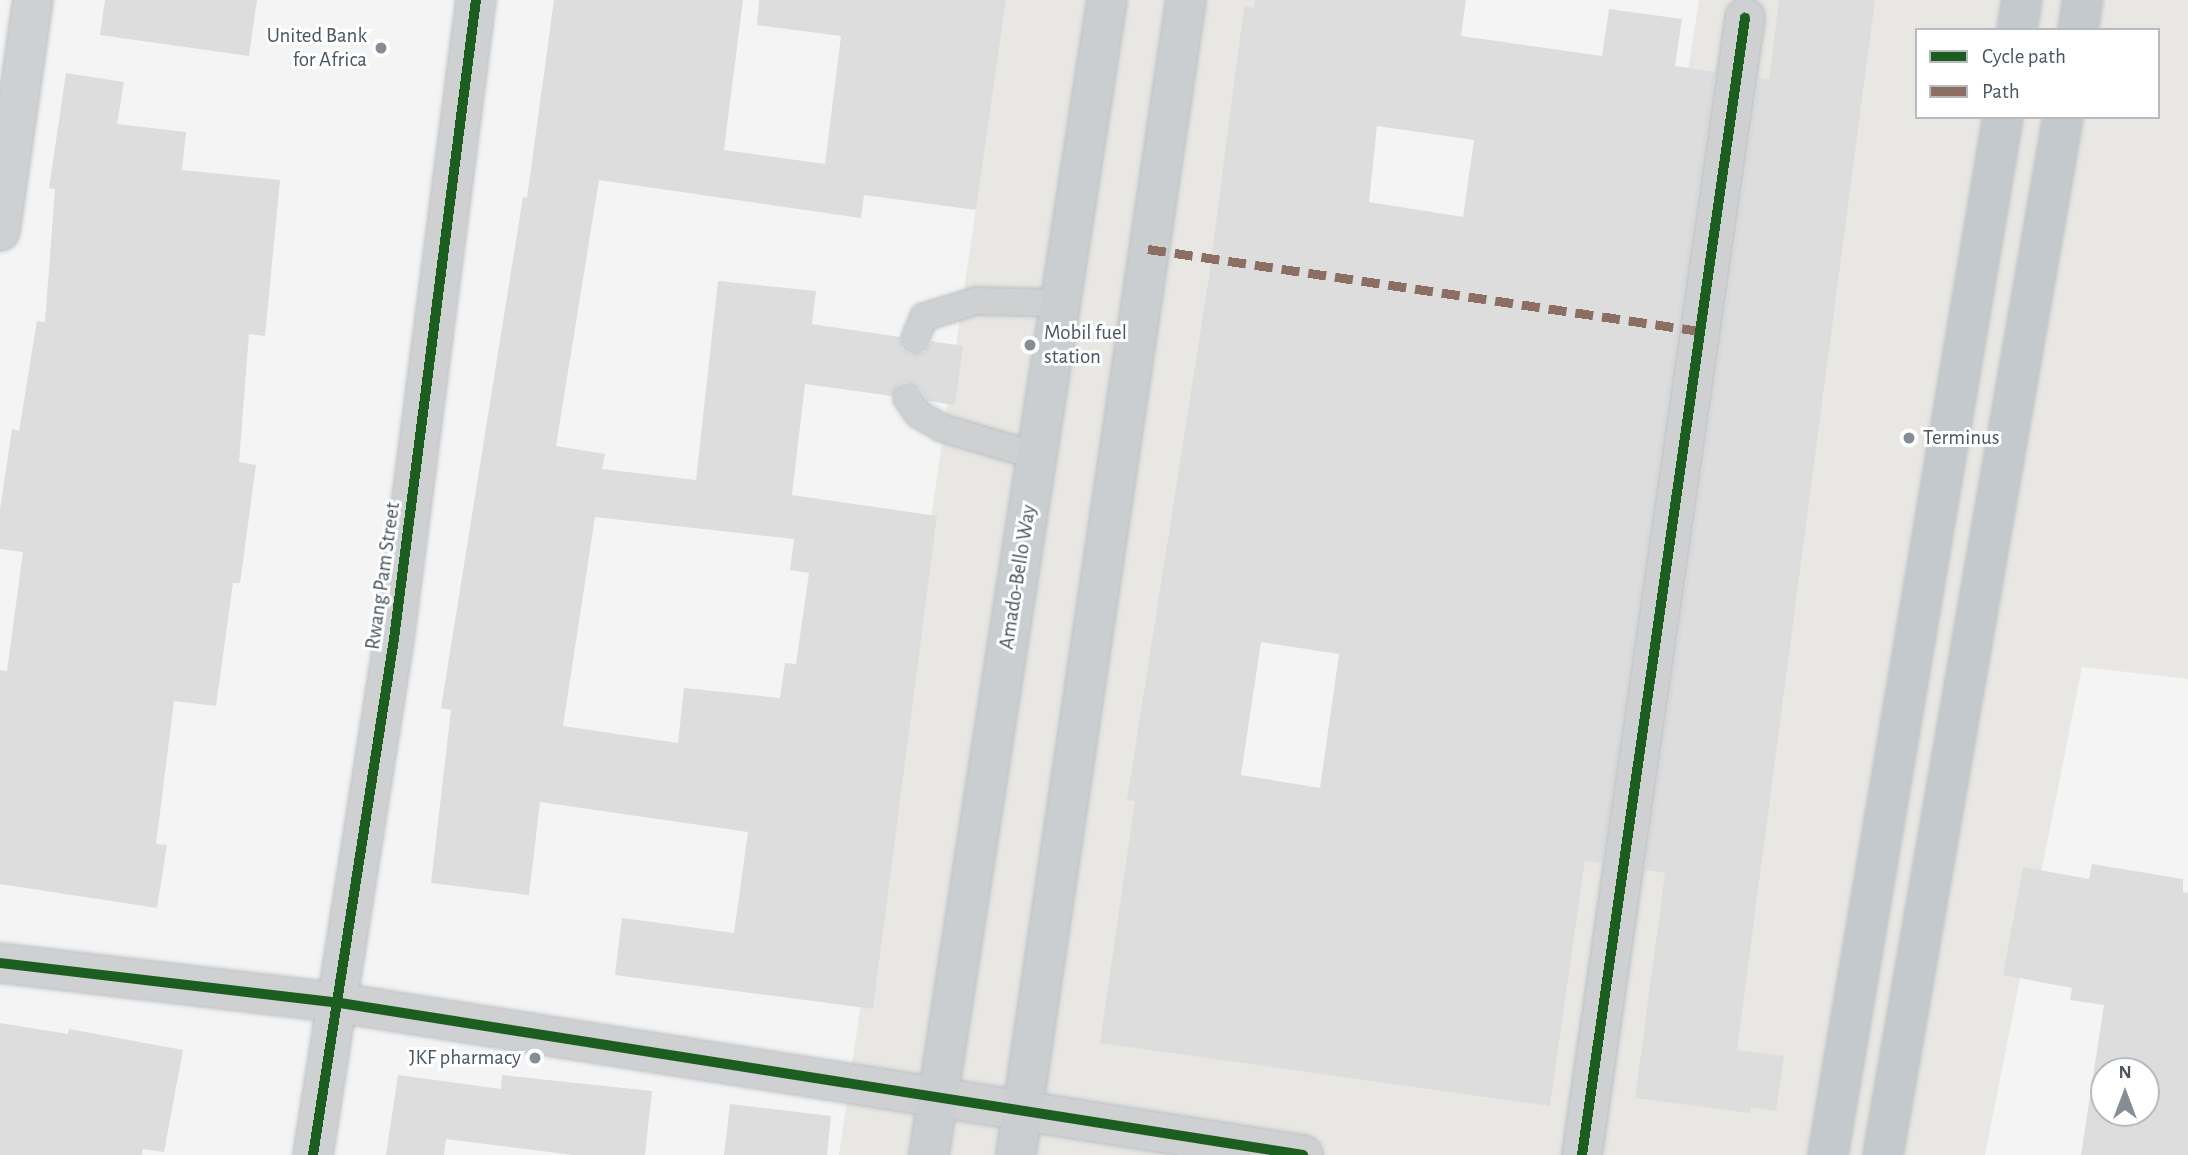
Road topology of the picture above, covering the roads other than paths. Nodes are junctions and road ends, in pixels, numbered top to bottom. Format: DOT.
graph roads {
  1 [pos="33,0"];
  2 [pos="476,0"];
  3 [pos="1107,0"];
  4 [pos="1186,0"];
  5 [pos="2022,0"];
  6 [pos="2083,0"];
  7 [pos="1745,18"];
  8 [pos="2017,28"];
  9 [pos="2078,28"];
  10 [pos="2003,119"];
  11 [pos="2063,119"];
  12 [pos="0,231"];
  13 [pos="1061,303"];
  14 [pos="915,339"];
  15 [pos="907,398"];
  16 [pos="1037,456"];
  17 [pos="0,963"];
  18 [pos="340,1003"];
  19 [pos="937,1100"];
  20 [pos="1022,1113"];
  21 [pos="313,1155"];
  22 [pos="929,1155"];
  23 [pos="1016,1155"];
  24 [pos="1303,1155"];
  25 [pos="1582,1155"];
  26 [pos="1828,1155"];
  27 [pos="1883,1155"];
  1 -- 12 [label="street"];
  2 -- 18 [label="street, Rwang Pam Street"];
  3 -- 13 [label="main road, Amado-Bello Way"];
  4 -- 20 [label="main road"];
  5 -- 8 [label="highway"];
  6 -- 9 [label="highway"];
  7 -- 25 [label="street"];
  10 -- 26 [label="highway"];
  11 -- 27 [label="highway"];
  13 -- 14 [label="lane"];
  13 -- 16 [label="main road, Amado-Bello Way"];
  15 -- 16 [label="lane"];
  16 -- 19 [label="main road, Amado-Bello Way"];
  17 -- 18 [label="street"];
  18 -- 19 [label="street"];
  18 -- 21 [label="street, Rwang Pam Street"];
  19 -- 20 [label="street"];
  19 -- 22 [label="main road, Amado-Bello Way"];
  20 -- 23 [label="main road"];
  20 -- 24 [label="street"];
}
